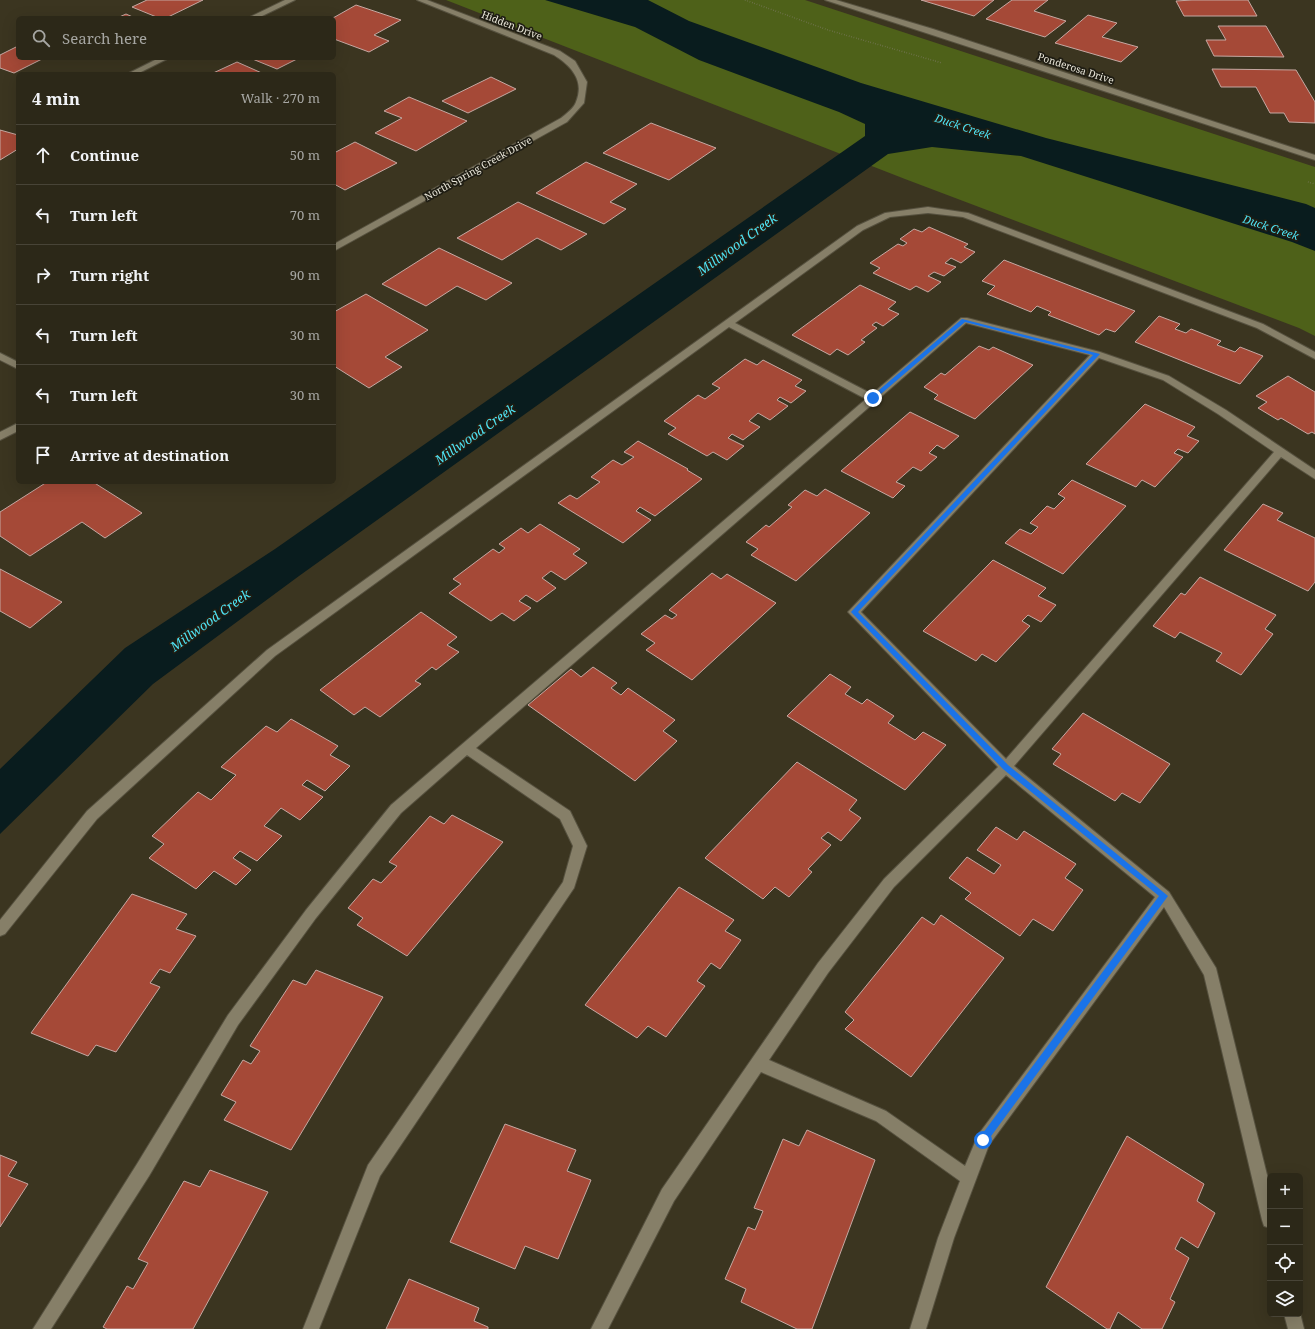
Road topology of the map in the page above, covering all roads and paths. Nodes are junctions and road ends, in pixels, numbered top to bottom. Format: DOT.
graph roads {
  1 [pos="291,0"];
  2 [pos="420,0"];
  3 [pos="829,0"];
  4 [pos="256,16"];
  5 [pos="161,60"];
  6 [pos="572,63"];
  7 [pos="135,72"];
  8 [pos="1315,158"];
  9 [pos="336,247"];
  10 [pos="729,323"];
  11 [pos="1097,354"];
  12 [pos="0,356"];
  13 [pos="1315,356"];
  14 [pos="16,365"];
  15 [pos="873,398"];
  16 [pos="16,427"];
  17 [pos="0,437"];
  18 [pos="1281,451"];
  19 [pos="1315,475"];
  20 [pos="467,748"];
  21 [pos="1006,767"];
  22 [pos="1164,896"];
  23 [pos="0,930"];
  24 [pos="758,1063"];
  25 [pos="968,1178"];
  26 [pos="1267,1209"];
  27 [pos="1293,1317"];
  28 [pos="41,1329"];
  29 [pos="311,1329"];
  30 [pos="599,1329"];
  31 [pos="918,1329"];
  32 [pos="1296,1329"];
  1 -- 4 [label="street"];
  2 -- 6 [label="street, Hidden Drive"];
  3 -- 8 [label="street, Ponderosa Drive"];
  5 -- 7 [label="street"];
  6 -- 9 [label="street, North Spring Creek Drive"];
  10 -- 13 [label="street"];
  10 -- 15 [label="street"];
  10 -- 23 [label="street"];
  11 -- 15 [label="street"];
  11 -- 18 [label="street"];
  11 -- 21 [label="street"];
  12 -- 14 [label="street"];
  15 -- 20 [label="street"];
  16 -- 17 [label="street"];
  18 -- 19 [label="street"];
  18 -- 21 [label="street"];
  20 -- 28 [label="street"];
  20 -- 29 [label="street"];
  21 -- 22 [label="street"];
  21 -- 24 [label="street"];
  22 -- 25 [label="street"];
  22 -- 26 [label="street"];
  24 -- 25 [label="street"];
  24 -- 30 [label="street"];
  25 -- 31 [label="street"];
  27 -- 32 [label="street"];
}
